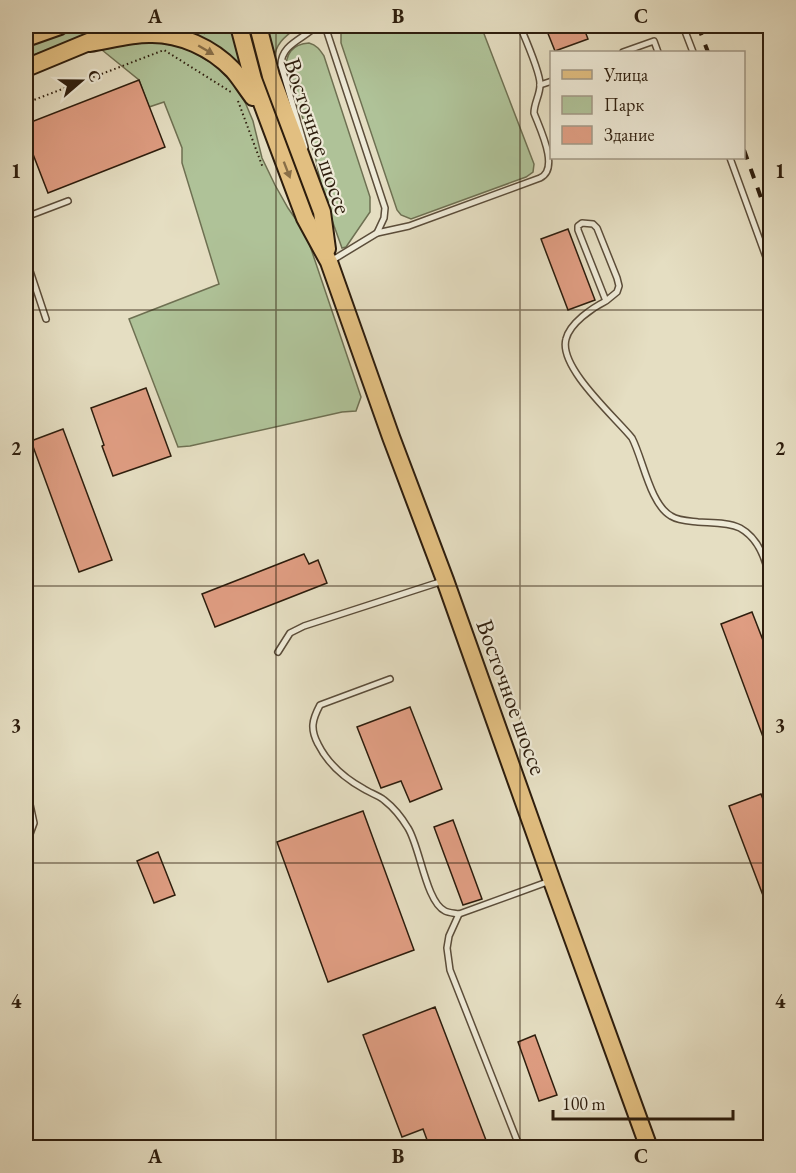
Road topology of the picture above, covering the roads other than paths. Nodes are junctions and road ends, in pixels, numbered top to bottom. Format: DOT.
graph roads {
  1 [pos="60,26"];
  2 [pos="128,26"];
  3 [pos="239,26"];
  4 [pos="258,26"];
  5 [pos="316,26"];
  6 [pos="325,26"];
  7 [pos="520,26"];
  8 [pos="683,26"];
  9 [pos="26,38"];
  10 [pos="89,43"];
  11 [pos="626,51"];
  12 [pos="658,51"];
  13 [pos="693,51"];
  14 [pos="26,68"];
  15 [pos="550,82"];
  16 [pos="540,85"];
  17 [pos="269,123"];
  18 [pos="730,159"];
  19 [pos="314,193"];
  20 [pos="68,201"];
  21 [pos="26,218"];
  22 [pos="377,233"];
  23 [pos="26,259"];
  24 [pos="329,262"];
  25 [pos="771,268"];
  26 [pos="606,301"];
  27 [pos="46,319"];
  28 [pos="445,580"];
  29 [pos="771,583"];
  30 [pos="278,652"];
  31 [pos="390,679"];
  32 [pos="26,786"];
  33 [pos="26,842"];
  34 [pos="552,881"];
  35 [pos="459,914"];
  36 [pos="520,1148"];
  37 [pos="649,1148"];
  1 -- 9 [label="main road"];
  2 -- 10 [label="main road"];
  3 -- 17 [label="main road"];
  4 -- 19 [label="main road, Восточное шоссе"];
  5 -- 19 [label="lane"];
  6 -- 22 [label="lane"];
  7 -- 16 [label="lane"];
  8 -- 13 [label="lane"];
  10 -- 14 [label="main road"];
  10 -- 17 [label="main road, one-way"];
  11 -- 12 [label="lane"];
  15 -- 16 [label="lane"];
  16 -- 22 [label="lane"];
  17 -- 24 [label="main road, Восточное шоссе, one-way"];
  18 -- 25 [label="lane"];
  19 -- 24 [label="main road, Восточное шоссе"];
  20 -- 21 [label="lane"];
  22 -- 24 [label="lane"];
  23 -- 27 [label="lane"];
  24 -- 28 [label="main road, Восточное шоссе"];
  26 -- 26 [label="lane"];
  26 -- 29 [label="lane"];
  28 -- 30 [label="lane"];
  28 -- 34 [label="main road, Восточное шоссе"];
  31 -- 35 [label="lane"];
  32 -- 33 [label="lane"];
  34 -- 35 [label="lane"];
  34 -- 37 [label="main road, Восточное шоссе"];
  35 -- 36 [label="lane"];
}
